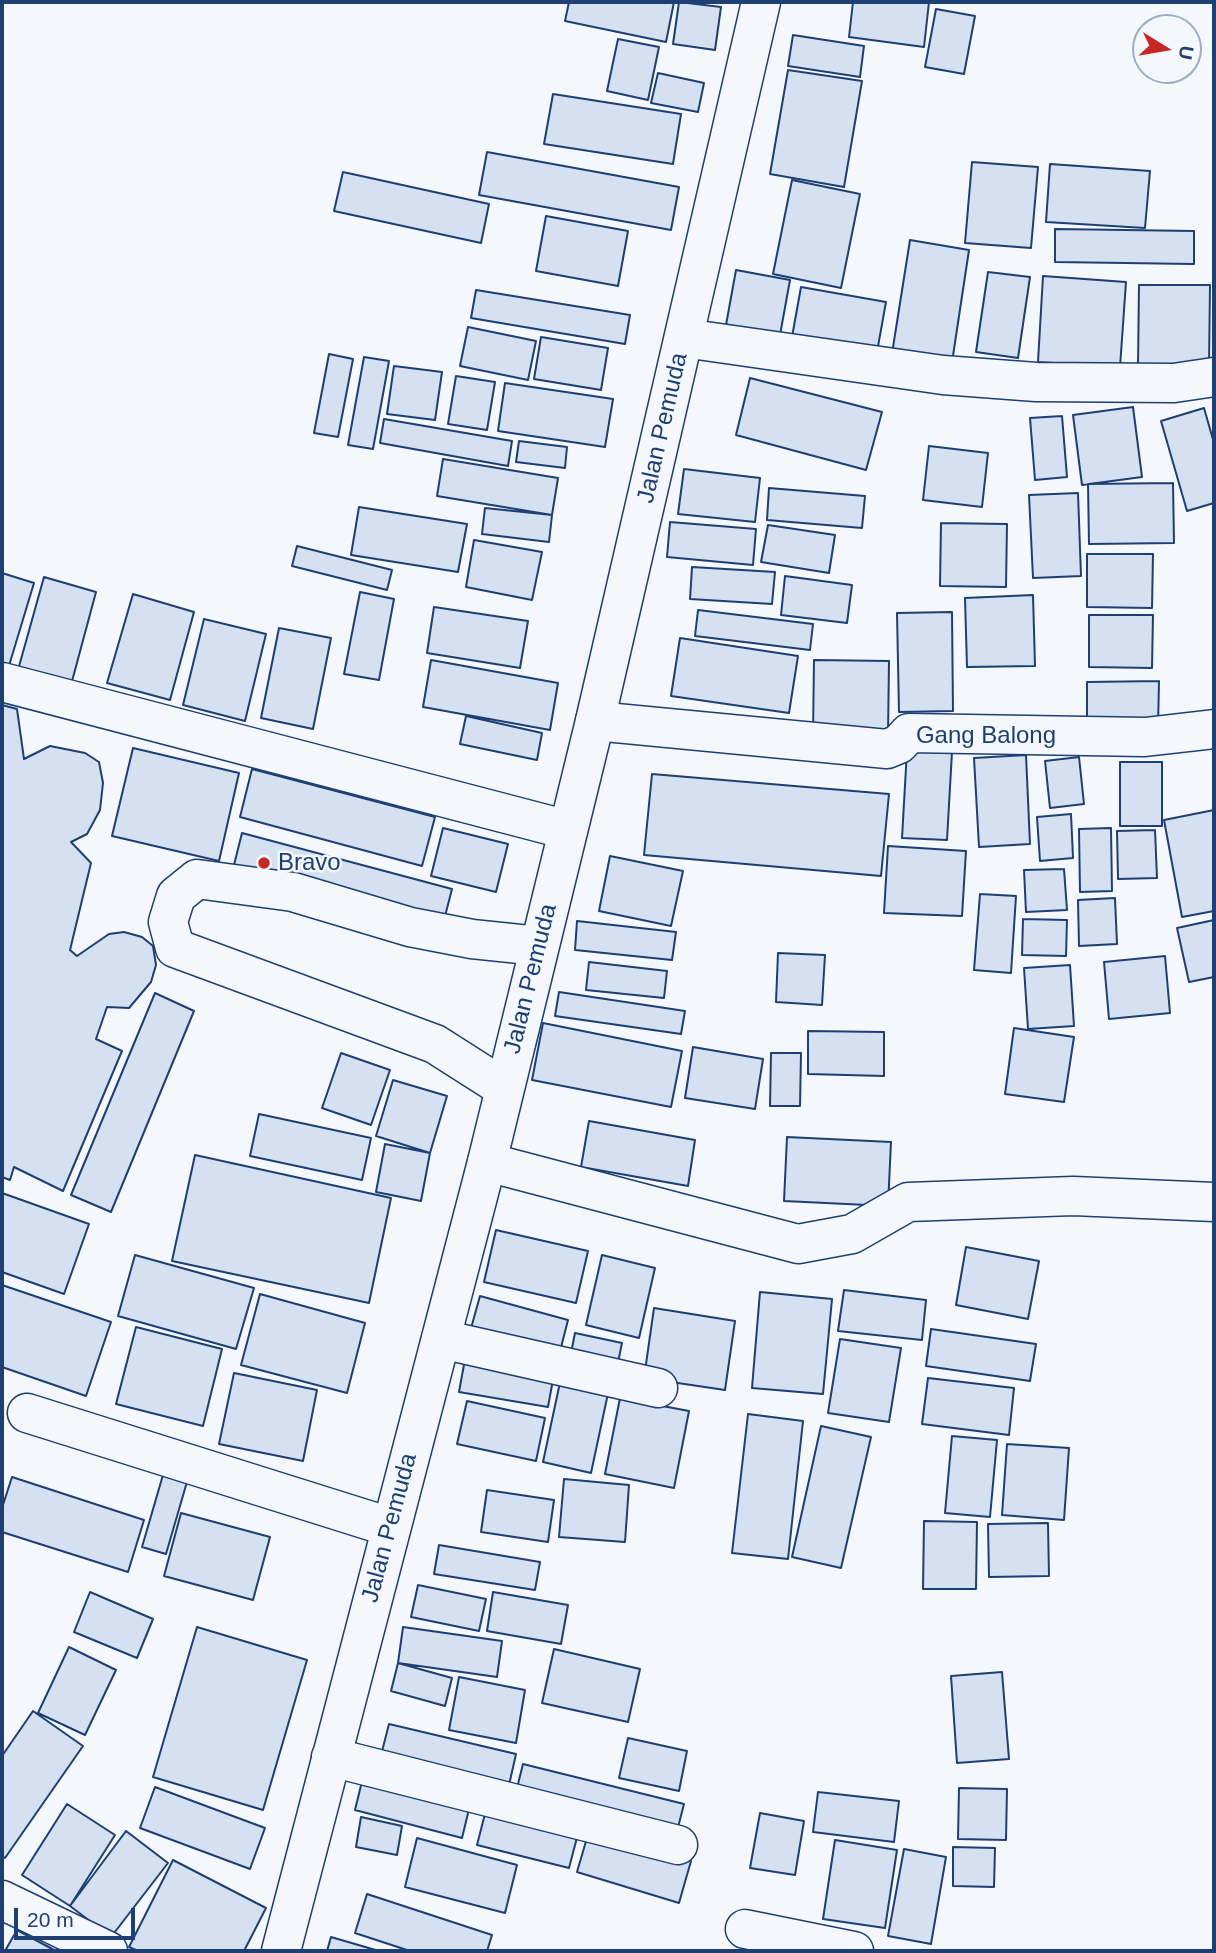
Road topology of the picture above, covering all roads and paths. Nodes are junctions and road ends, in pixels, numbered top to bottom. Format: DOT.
graph roads {
  1 [pos="761,2"];
  2 [pos="684,338"];
  3 [pos="1214,377"];
  4 [pos="2,682"];
  5 [pos="595,720"];
  6 [pos="1214,729"];
  7 [pos="568,830"];
  8 [pos="539,946"];
  9 [pos="504,1088"];
  10 [pos="487,1162"];
  11 [pos="1214,1202"];
  12 [pos="441,1339"];
  13 [pos="658,1388"];
  14 [pos="27,1413"];
  15 [pos="390,1527"];
  16 [pos="331,1757"];
  17 [pos="678,1845"];
  18 [pos="2,1900"];
  19 [pos="745,1929"];
  20 [pos="108,1951"];
  21 [pos="281,1951"];
  22 [pos="855,1951"];
  1 -- 2 [label="street, Jalan Pemuda"];
  2 -- 3 [label="street"];
  2 -- 5 [label="street, Jalan Pemuda"];
  4 -- 7 [label="street"];
  5 -- 6 [label="street, Gang Balong"];
  5 -- 7 [label="street, Jalan Pemuda"];
  7 -- 8 [label="street, Jalan Pemuda"];
  8 -- 9 [label="street, Jalan Pemuda"];
  8 -- 9 [label="street"];
  9 -- 10 [label="street, Jalan Pemuda"];
  10 -- 11 [label="street"];
  10 -- 12 [label="street, Jalan Pemuda"];
  12 -- 13 [label="street"];
  12 -- 15 [label="street, Jalan Pemuda"];
  14 -- 15 [label="street"];
  15 -- 16 [label="street, Jalan Pemuda"];
  16 -- 17 [label="street"];
  16 -- 21 [label="street, Jalan Pemuda"];
  18 -- 20 [label="street"];
  19 -- 22 [label="street"];
}
